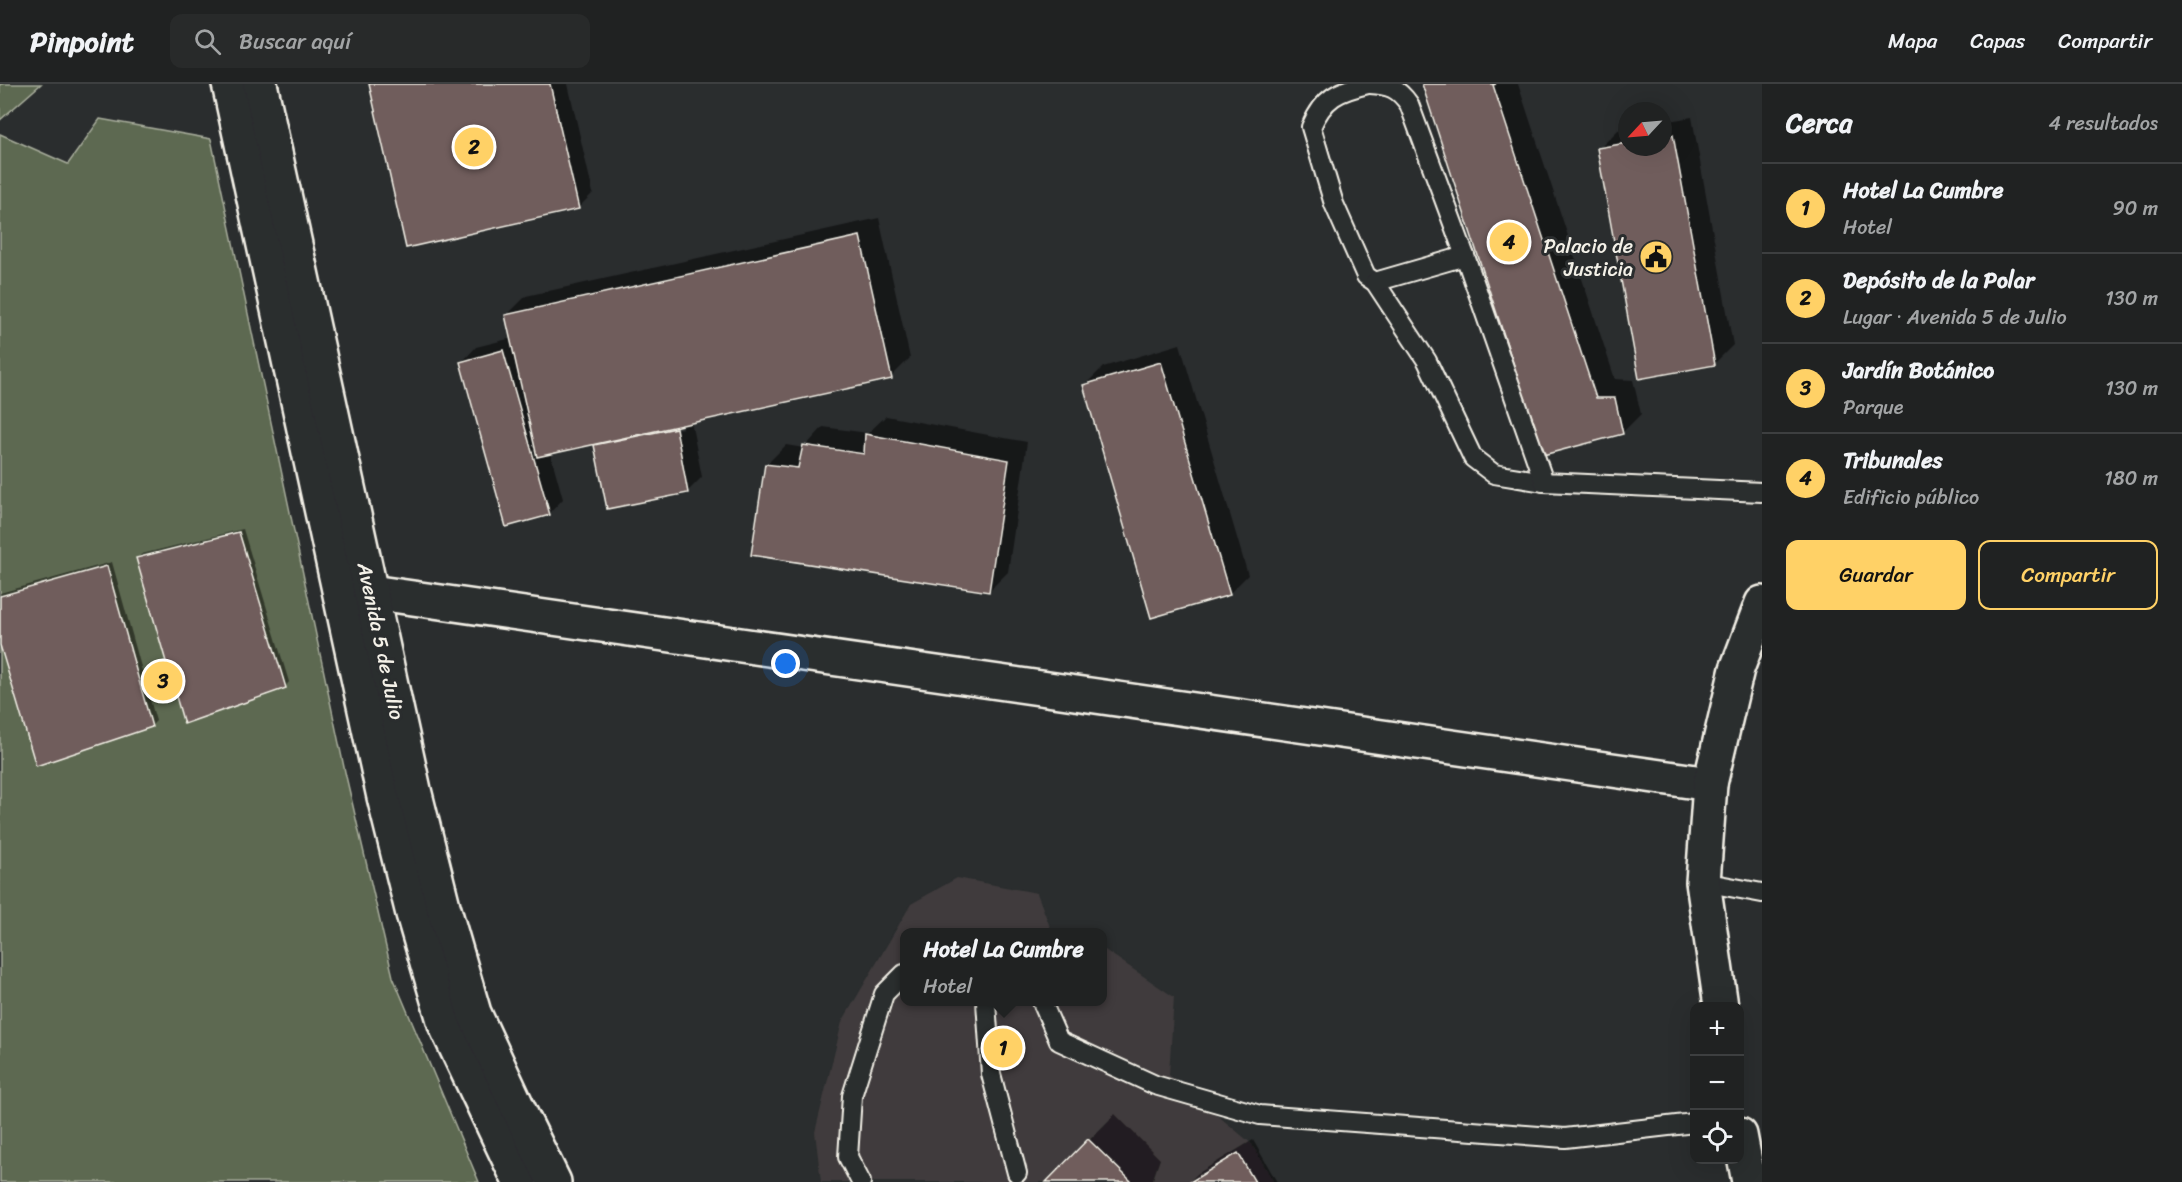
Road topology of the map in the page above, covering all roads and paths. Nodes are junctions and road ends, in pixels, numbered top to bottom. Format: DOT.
graph roads {
  1 [pos="229,84"];
  2 [pos="260,84"];
  3 [pos="1369,84"];
  4 [pos="1466,256"];
  5 [pos="1375,282"];
  6 [pos="1544,482"];
  7 [pos="1762,492"];
  8 [pos="371,592"];
  9 [pos="1762,603"];
  10 [pos="1710,784"];
  11 [pos="1703,882"];
  12 [pos="1762,893"];
  13 [pos="900,978"];
  14 [pos="1720,1002"];
  15 [pos="986,1006"];
  16 [pos="1044,1006"];
  17 [pos="1690,1124"];
  18 [pos="1744,1156"];
  19 [pos="1017,1173"];
  20 [pos="520,1182"];
  21 [pos="554,1182"];
  22 [pos="861,1182"];
  23 [pos="1749,1182"];
  1 -- 20 [label="street, Avenida 5 de Julio"];
  2 -- 8 [label="street, Avenida 5 de Julio"];
  3 -- 4 [label="lane"];
  3 -- 5 [label="lane"];
  4 -- 5 [label="lane"];
  4 -- 6 [label="lane"];
  5 -- 6 [label="lane"];
  6 -- 7 [label="lane"];
  8 -- 10 [label="street"];
  8 -- 21 [label="street, Avenida 5 de Julio"];
  9 -- 10 [label="street"];
  10 -- 11 [label="street"];
  11 -- 12 [label="lane"];
  11 -- 14 [label="street"];
  13 -- 22 [label="lane"];
  15 -- 19 [label="lane"];
  16 -- 17 [label="lane"];
  18 -- 23 [label="street"];
}
